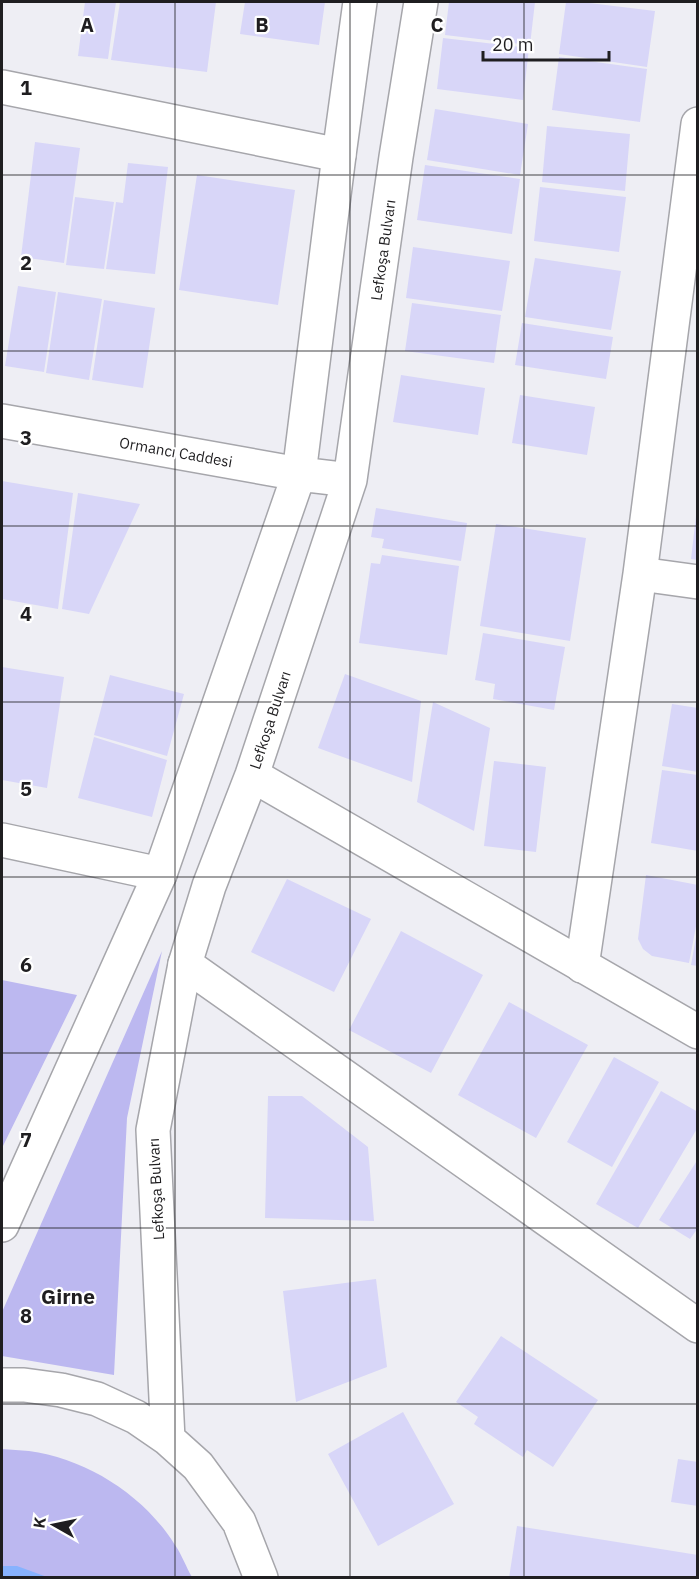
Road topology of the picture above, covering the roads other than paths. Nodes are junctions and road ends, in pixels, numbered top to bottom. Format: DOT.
graph roads {
  1 [pos="360,2"];
  2 [pos="421,2"];
  3 [pos="2,87"];
  4 [pos="698,124"];
  5 [pos="339,155"];
  6 [pos="695,168"];
  7 [pos="2,421"];
  8 [pos="300,474"];
  9 [pos="350,480"];
  10 [pos="640,574"];
  11 [pos="698,582"];
  12 [pos="252,775"];
  13 [pos="2,840"];
  14 [pos="160,874"];
  15 [pos="185,964"];
  16 [pos="582,966"];
  17 [pos="698,1032"];
  18 [pos="2,1225"];
  19 [pos="698,1326"];
  20 [pos="2,1385"];
  21 [pos="168,1439"];
  22 [pos="261,1578"];
  1 -- 5 [label="main road"];
  2 -- 9 [label="main road, Lefkoşa Bulvarı"];
  3 -- 5 [label="main road"];
  4 -- 6 [label="main road"];
  5 -- 8 [label="main road"];
  6 -- 10 [label="main road"];
  7 -- 8 [label="main road, Ormancı Caddesi"];
  8 -- 9 [label="main road, Ormancı Caddesi"];
  8 -- 14 [label="main road"];
  9 -- 12 [label="main road, Lefkoşa Bulvarı"];
  10 -- 11 [label="main road"];
  10 -- 16 [label="main road"];
  12 -- 15 [label="main road, Lefkoşa Bulvarı"];
  12 -- 16 [label="main road"];
  13 -- 14 [label="main road"];
  14 -- 18 [label="main road"];
  15 -- 19 [label="main road"];
  15 -- 21 [label="main road, Lefkoşa Bulvarı"];
  16 -- 17 [label="main road"];
  20 -- 21 [label="main road"];
  21 -- 22 [label="main road"];
}
